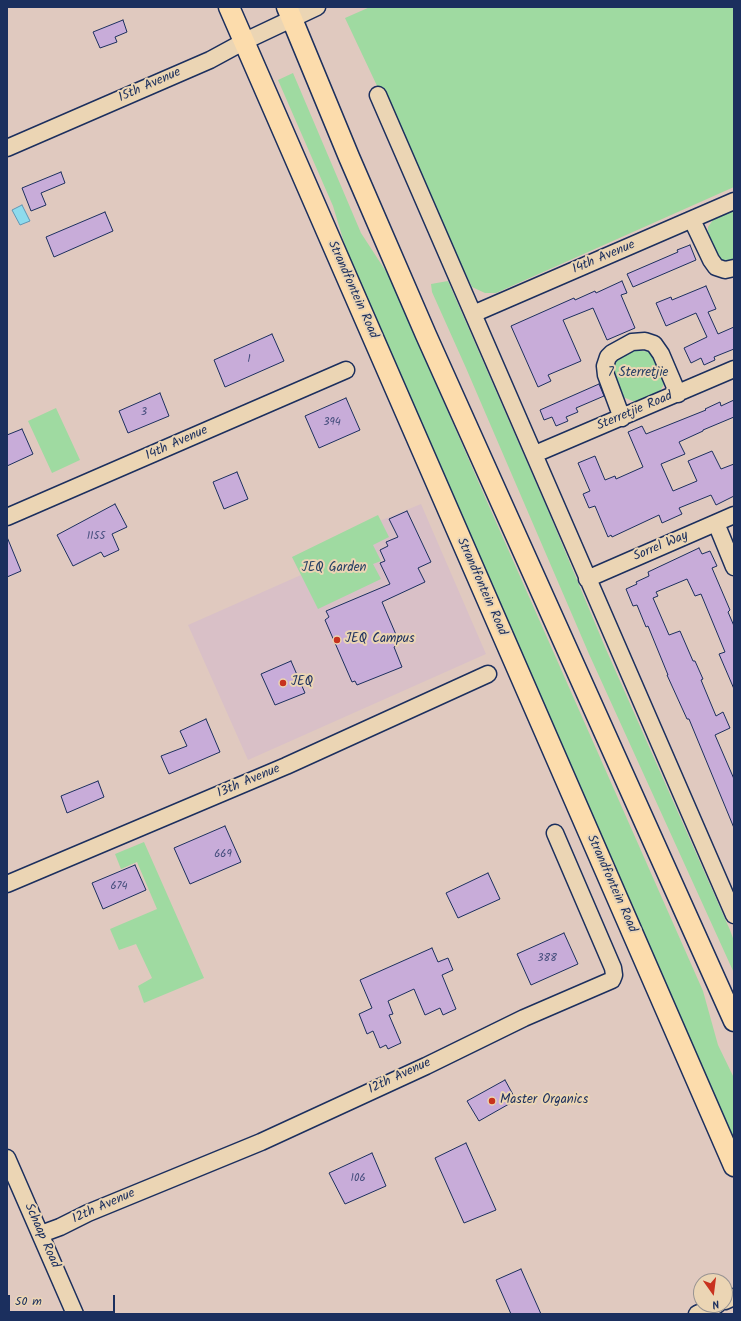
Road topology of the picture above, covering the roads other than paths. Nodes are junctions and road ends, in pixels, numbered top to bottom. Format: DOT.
graph roads {
  1 [pos="229,7"];
  2 [pos="317,7"];
  3 [pos="290,13"];
  4 [pos="245,41"];
  5 [pos="378,95"];
  6 [pos="7,148"];
  7 [pos="734,201"];
  8 [pos="692,220"];
  9 [pos="734,268"];
  10 [pos="473,314"];
  11 [pos="734,369"];
  12 [pos="346,370"];
  13 [pos="678,394"];
  14 [pos="622,418"];
  15 [pos="535,454"];
  16 [pos="734,516"];
  17 [pos="7,517"];
  18 [pos="716,523"];
  19 [pos="734,568"];
  20 [pos="587,578"];
  21 [pos="488,674"];
  22 [pos="555,833"];
  23 [pos="7,884"];
  24 [pos="734,915"];
  25 [pos="734,1021"];
  26 [pos="7,1158"];
  27 [pos="734,1166"];
  28 [pos="41,1234"];
  29 [pos="75,1314"];
  1 -- 4 [label="main road, Strandfontein Road"];
  2 -- 3 [label="street, 15th Avenue"];
  3 -- 4 [label="street, 15th Avenue"];
  3 -- 25 [label="main road"];
  4 -- 6 [label="street, 15th Avenue"];
  4 -- 27 [label="main road, Strandfontein Road"];
  5 -- 10 [label="street"];
  7 -- 8 [label="street, 14th Avenue"];
  8 -- 9 [label="street"];
  8 -- 10 [label="street, 14th Avenue"];
  10 -- 15 [label="street"];
  11 -- 13 [label="street, Sterretjie Road"];
  12 -- 17 [label="street, 14th Avenue"];
  13 -- 14 [label="street, Sterretjie Road"];
  13 -- 14 [label="street"];
  14 -- 15 [label="street, Sterretjie Road"];
  15 -- 20 [label="street"];
  16 -- 18 [label="street, Sorrel Way"];
  18 -- 19 [label="street"];
  18 -- 20 [label="street, Sorrel Way"];
  20 -- 24 [label="street"];
  21 -- 23 [label="street, 13th Avenue"];
  22 -- 28 [label="street, 12th Avenue"];
  26 -- 28 [label="street, Schaap Road"];
  28 -- 29 [label="street, Schaap Road"];
}
